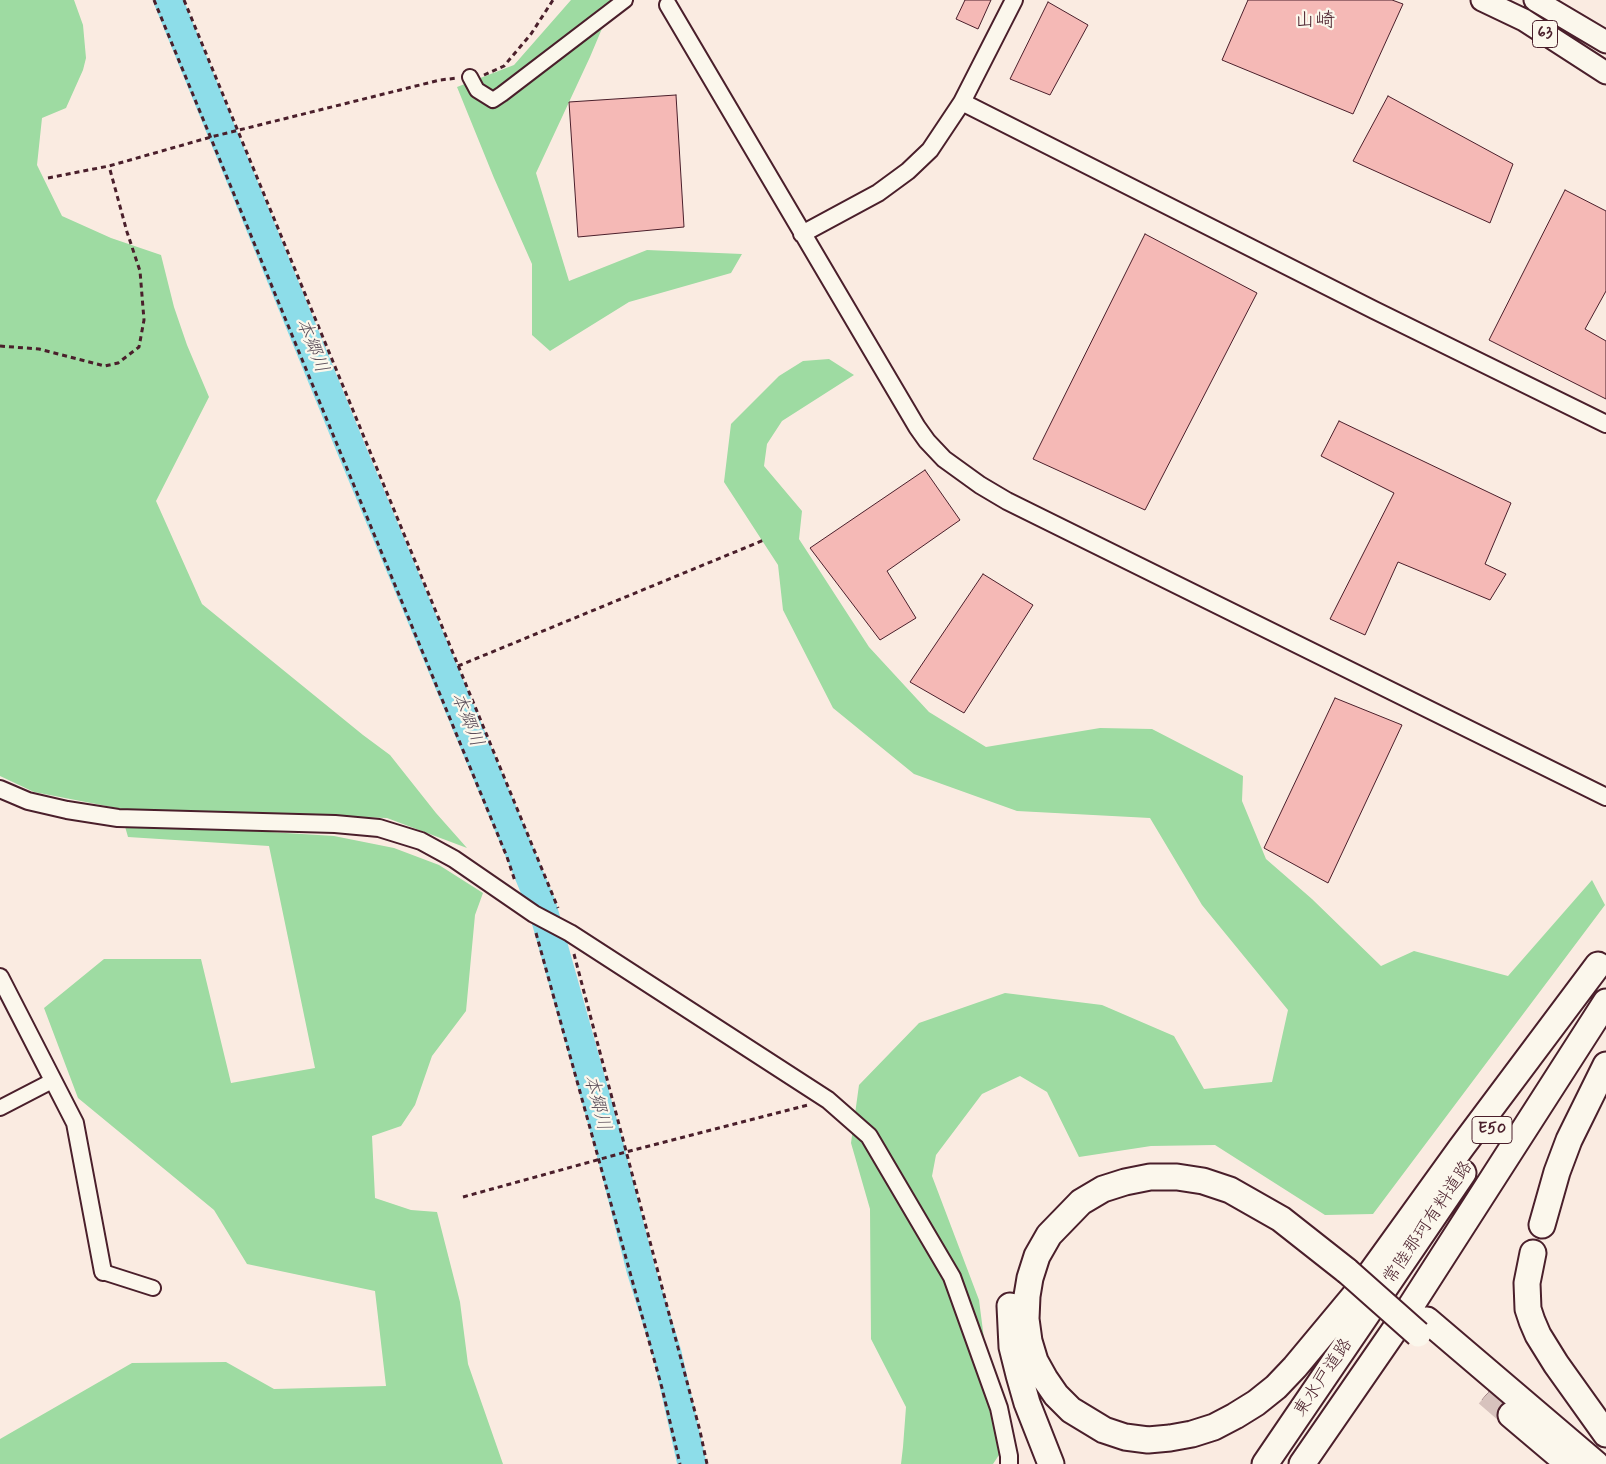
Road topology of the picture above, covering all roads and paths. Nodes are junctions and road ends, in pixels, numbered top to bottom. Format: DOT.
graph roads {
  1 [pos="154,0"];
  2 [pos="184,0"];
  3 [pos="553,0"];
  4 [pos="625,0"];
  5 [pos="1014,0"];
  6 [pos="1482,0"];
  7 [pos="1536,0"];
  8 [pos="666,2"];
  9 [pos="1606,42"];
  10 [pos="1606,73"];
  11 [pos="470,77"];
  12 [pos="962,102"];
  13 [pos="238,131"];
  14 [pos="211,137"];
  15 [pos="109,166"];
  16 [pos="48,178"];
  17 [pos="802,234"];
  18 [pos="0,346"];
  19 [pos="1606,424"];
  20 [pos="764,540"];
  21 [pos="458,666"];
  22 [pos="0,789"];
  23 [pos="1606,796"];
  24 [pos="529,910"];
  25 [pos="566,931"];
  26 [pos="1602,959"];
  27 [pos="0,978"];
  28 [pos="1606,1002"];
  29 [pos="1606,1065"];
  30 [pos="52,1081"];
  31 [pos="828,1100"];
  32 [pos="0,1108"];
  33 [pos="626,1152"];
  34 [pos="599,1160"];
  35 [pos="463,1197"];
  36 [pos="1542,1225"];
  37 [pos="1533,1253"];
  38 [pos="1352,1265"];
  39 [pos="103,1272"];
  40 [pos="153,1288"];
  41 [pos="1382,1292"];
  42 [pos="1417,1322"];
  43 [pos="1487,1394"];
  44 [pos="1510,1415"];
  45 [pos="1606,1434"];
  46 [pos="680,1464"];
  47 [pos="707,1464"];
  48 [pos="1009,1464"];
  49 [pos="1051,1464"];
  50 [pos="1265,1464"];
  51 [pos="1302,1464"];
  52 [pos="1569,1464"];
  53 [pos="1596,1464"];
  1 -- 14 [label="path"];
  2 -- 13 [label="path"];
  3 -- 11 [label="path"];
  4 -- 11 [label="street"];
  5 -- 12 [label="street"];
  6 -- 10 [label="main road, 63"];
  7 -- 9 [label="main road, 63"];
  8 -- 17 [label="street"];
  11 -- 13 [label="path"];
  12 -- 17 [label="street"];
  12 -- 19 [label="street"];
  13 -- 14 [label="path"];
  13 -- 21 [label="path"];
  14 -- 15 [label="path"];
  14 -- 24 [label="path"];
  15 -- 16 [label="path"];
  15 -- 18 [label="path"];
  17 -- 23 [label="street"];
  20 -- 21 [label="path"];
  21 -- 25 [label="path"];
  22 -- 24 [label="street"];
  24 -- 25 [label="street"];
  24 -- 34 [label="path"];
  25 -- 31 [label="street"];
  25 -- 33 [label="path"];
  26 -- 38 [label="highway"];
  26 -- 41 [label="highway, 常陸那珂有料道路 / E50"];
  27 -- 30 [label="street"];
  28 -- 42 [label="highway, 常陸那珂有料道路 / E50"];
  29 -- 36 [label="highway"];
  30 -- 32 [label="street"];
  30 -- 39 [label="street"];
  31 -- 33 [label="path"];
  31 -- 48 [label="street"];
  33 -- 34 [label="path"];
  33 -- 47 [label="path"];
  34 -- 35 [label="path"];
  34 -- 46 [label="path"];
  37 -- 45 [label="highway"];
  38 -- 42 [label="highway"];
  38 -- 49 [label="highway"];
  39 -- 40 [label="street"];
  41 -- 50 [label="highway, 東水戸道路 / E50"];
  42 -- 43 [label="highway"];
  42 -- 51 [label="highway, 東水戸道路 / E50"];
  42 -- 53 [label="highway"];
  44 -- 52 [label="highway"];
}
